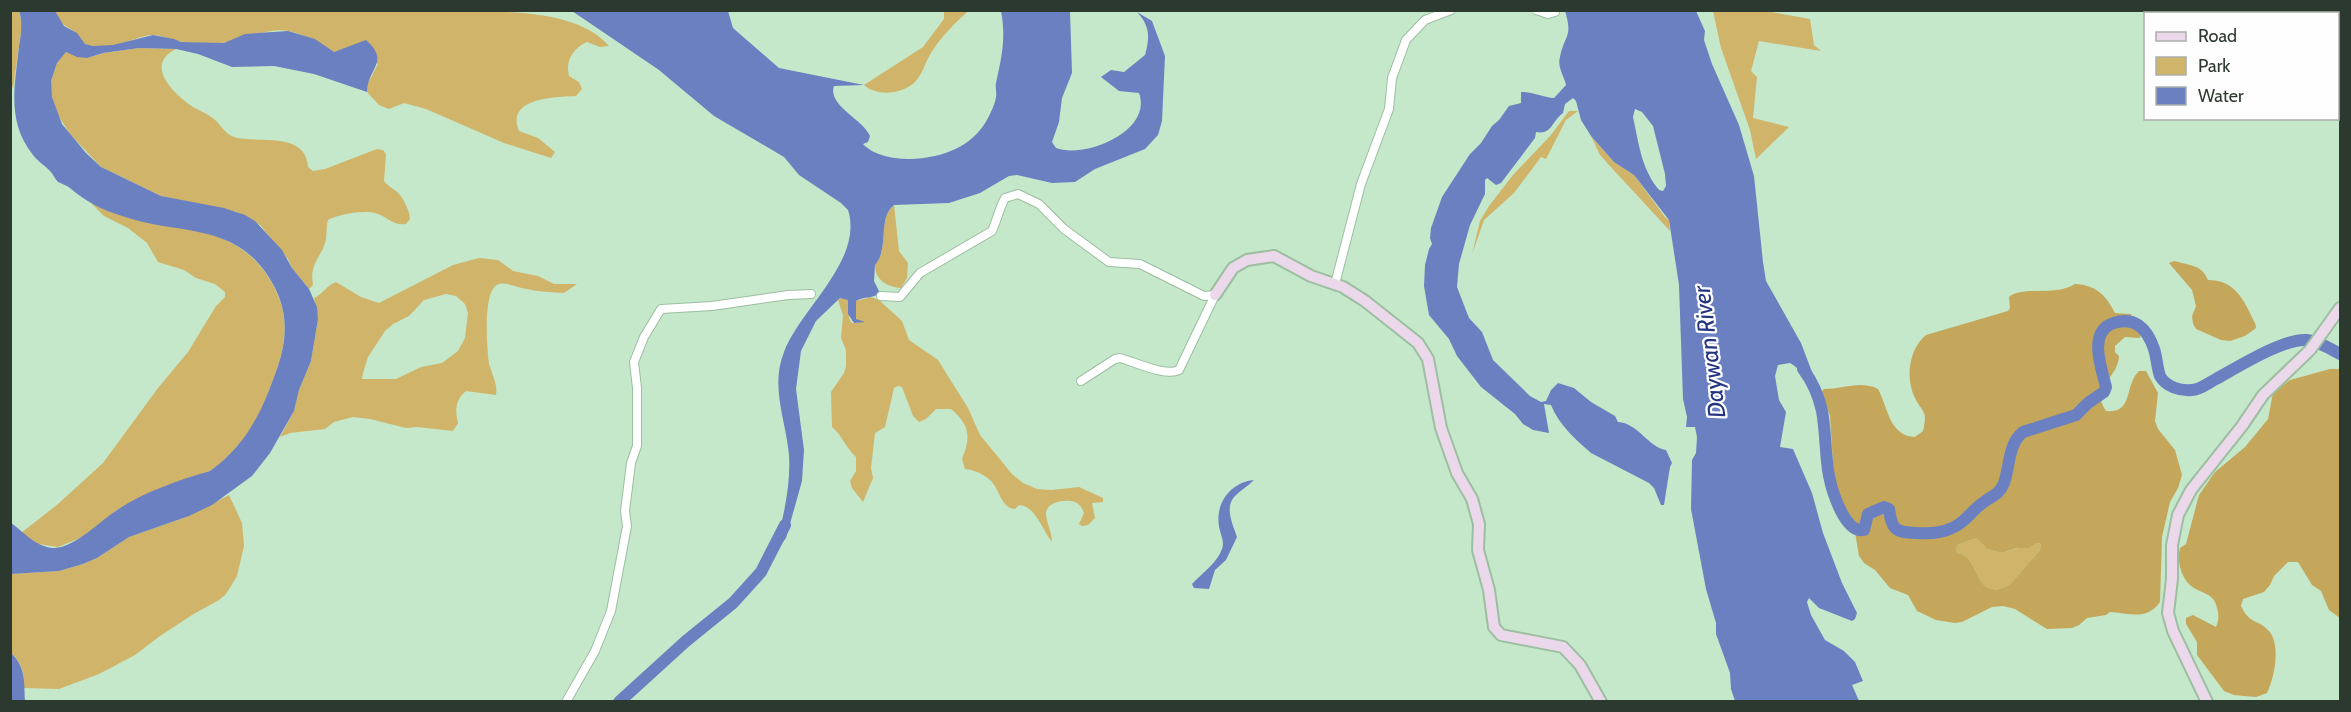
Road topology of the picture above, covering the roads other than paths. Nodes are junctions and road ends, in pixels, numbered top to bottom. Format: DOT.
graph roads {
  1 [pos="1451,10"];
  2 [pos="1536,10"];
  3 [pos="1555,12"];
  4 [pos="1335,284"];
  5 [pos="811,294"];
  6 [pos="1215,295"];
  7 [pos="881,296"];
  8 [pos="2340,308"];
  9 [pos="1082,381"];
  10 [pos="566,702"];
  11 [pos="1601,702"];
  12 [pos="2206,702"];
  1 -- 4 [label="street"];
  2 -- 3 [label="street"];
  4 -- 6 [label="street"];
  4 -- 11 [label="street"];
  5 -- 10 [label="street"];
  6 -- 7 [label="street"];
  6 -- 9 [label="street"];
  8 -- 12 [label="street"];
}
